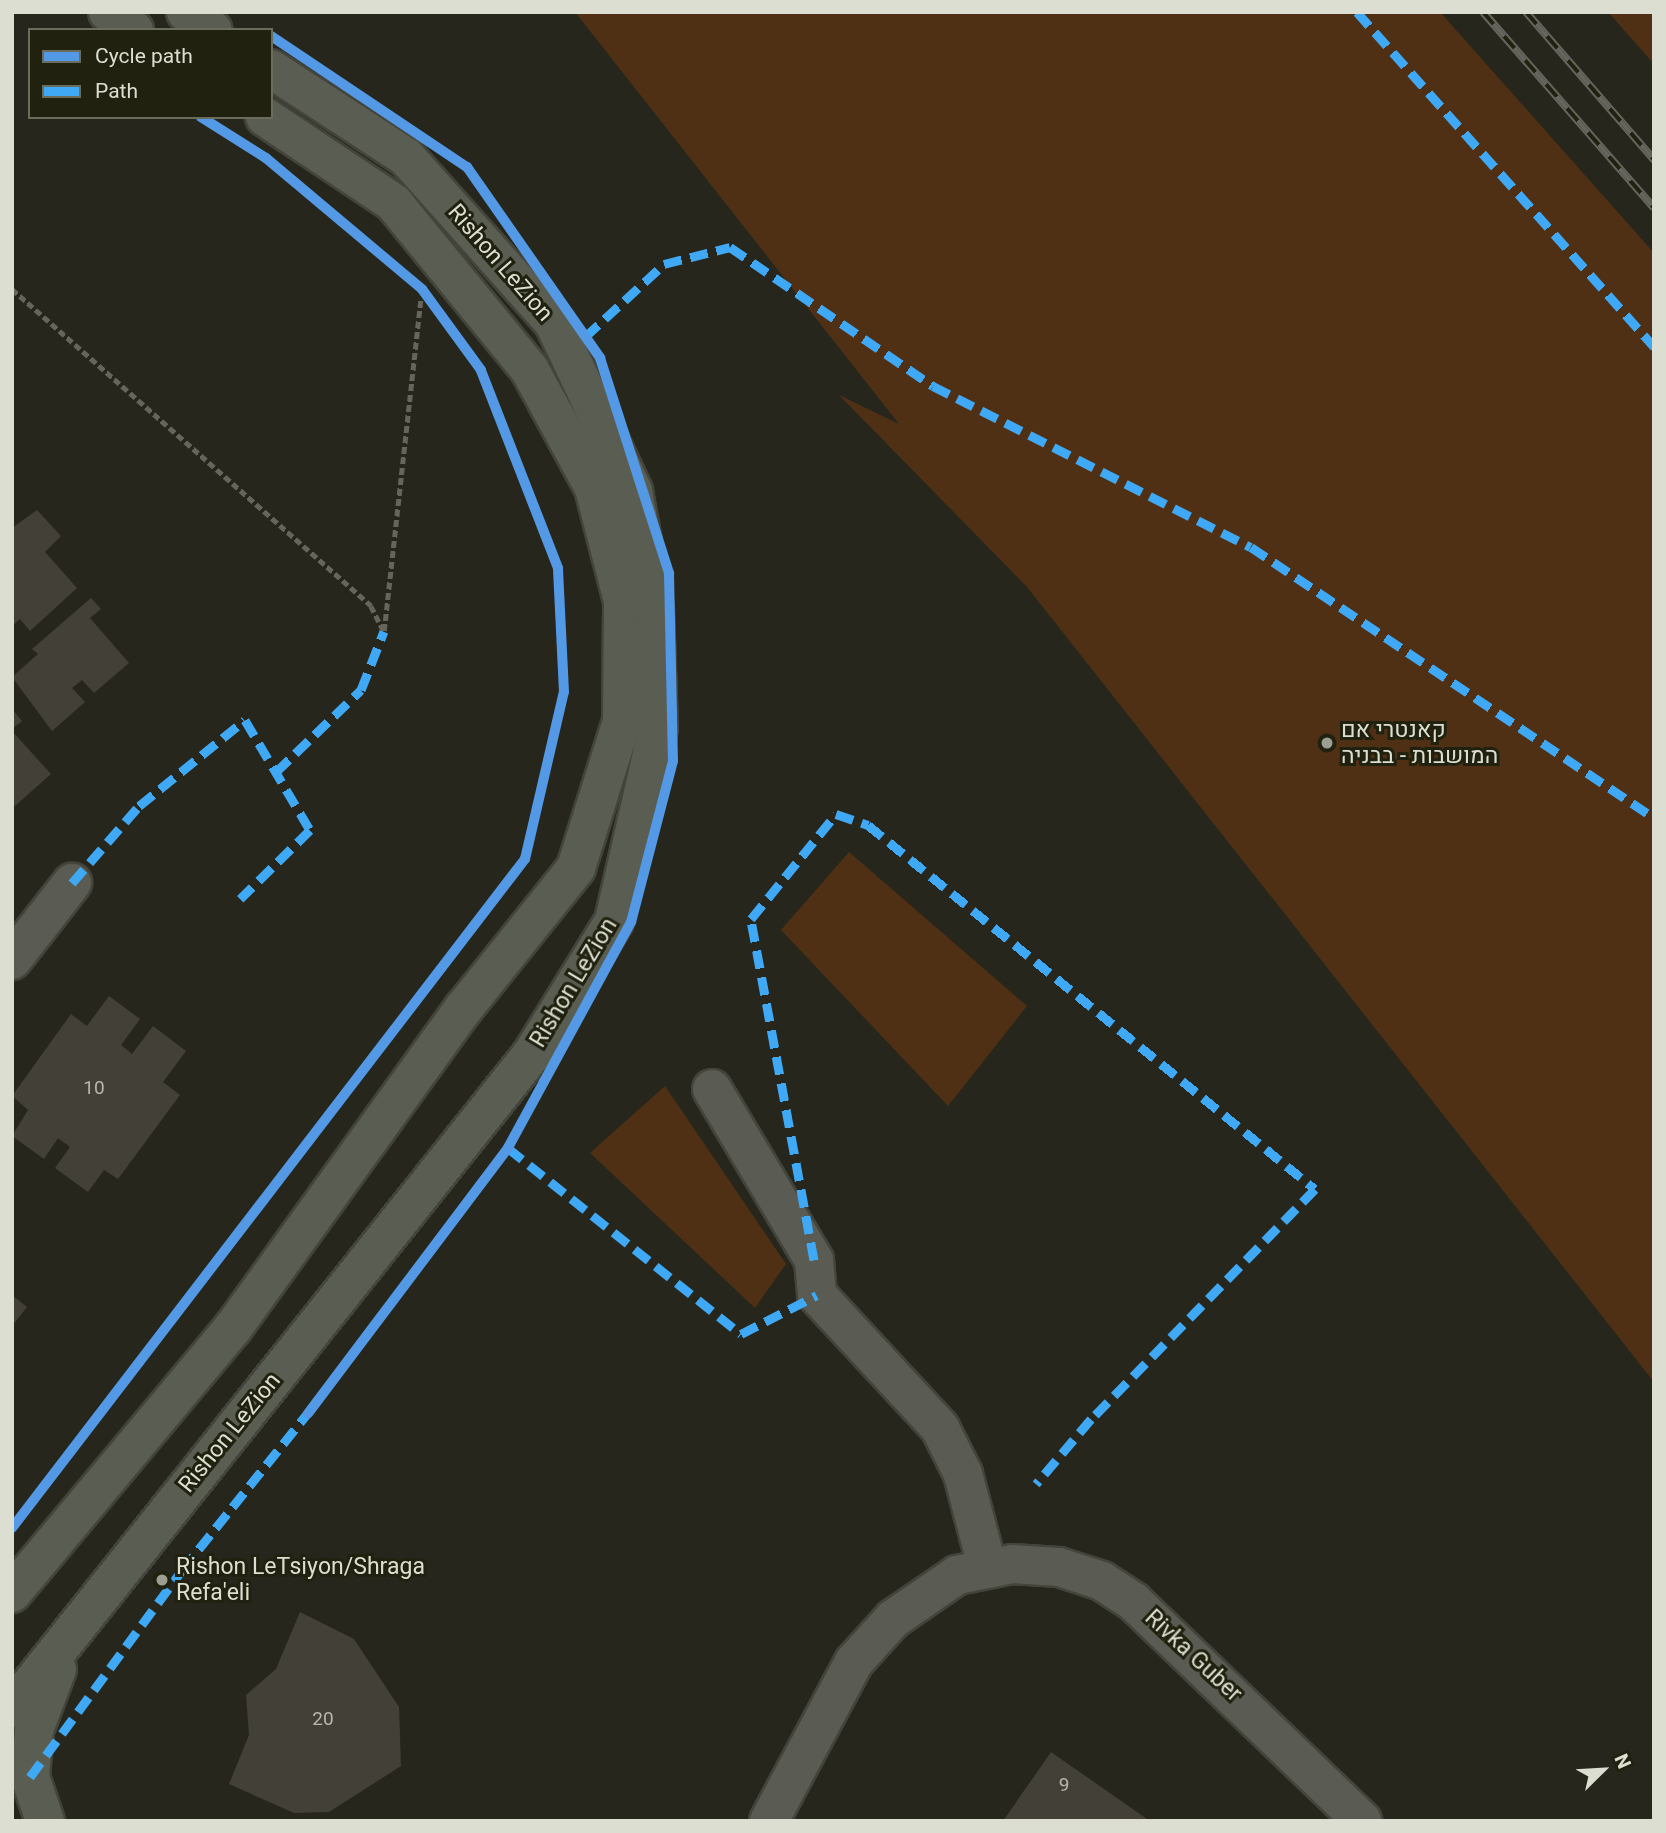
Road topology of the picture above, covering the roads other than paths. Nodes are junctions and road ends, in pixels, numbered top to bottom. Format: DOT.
graph roads {
  1 [pos="108,12"];
  2 [pos="186,12"];
  3 [pos="131,28"];
  4 [pos="209,28"];
  5 [pos="273,69"];
  6 [pos="268,119"];
  7 [pos="72,883"];
  8 [pos="12,960"];
  9 [pos="712,1089"];
  10 [pos="987,1566"];
  11 [pos="12,1593"];
  12 [pos="69,1634"];
  13 [pos="12,1708"];
  14 [pos="45,1821"];
  15 [pos="769,1821"];
  16 [pos="1362,1821"];
  1 -- 3 [label="main road"];
  2 -- 4 [label="main road"];
  5 -- 12 [label="main road, Rishon LeZion"];
  6 -- 11 [label="main road, Rishon LeZion"];
  7 -- 8 [label="street"];
  9 -- 10 [label="street"];
  10 -- 15 [label="street"];
  10 -- 16 [label="street, Rivka Guber"];
  12 -- 13 [label="main road, Rishon LeZion"];
  12 -- 14 [label="main road"];
}
